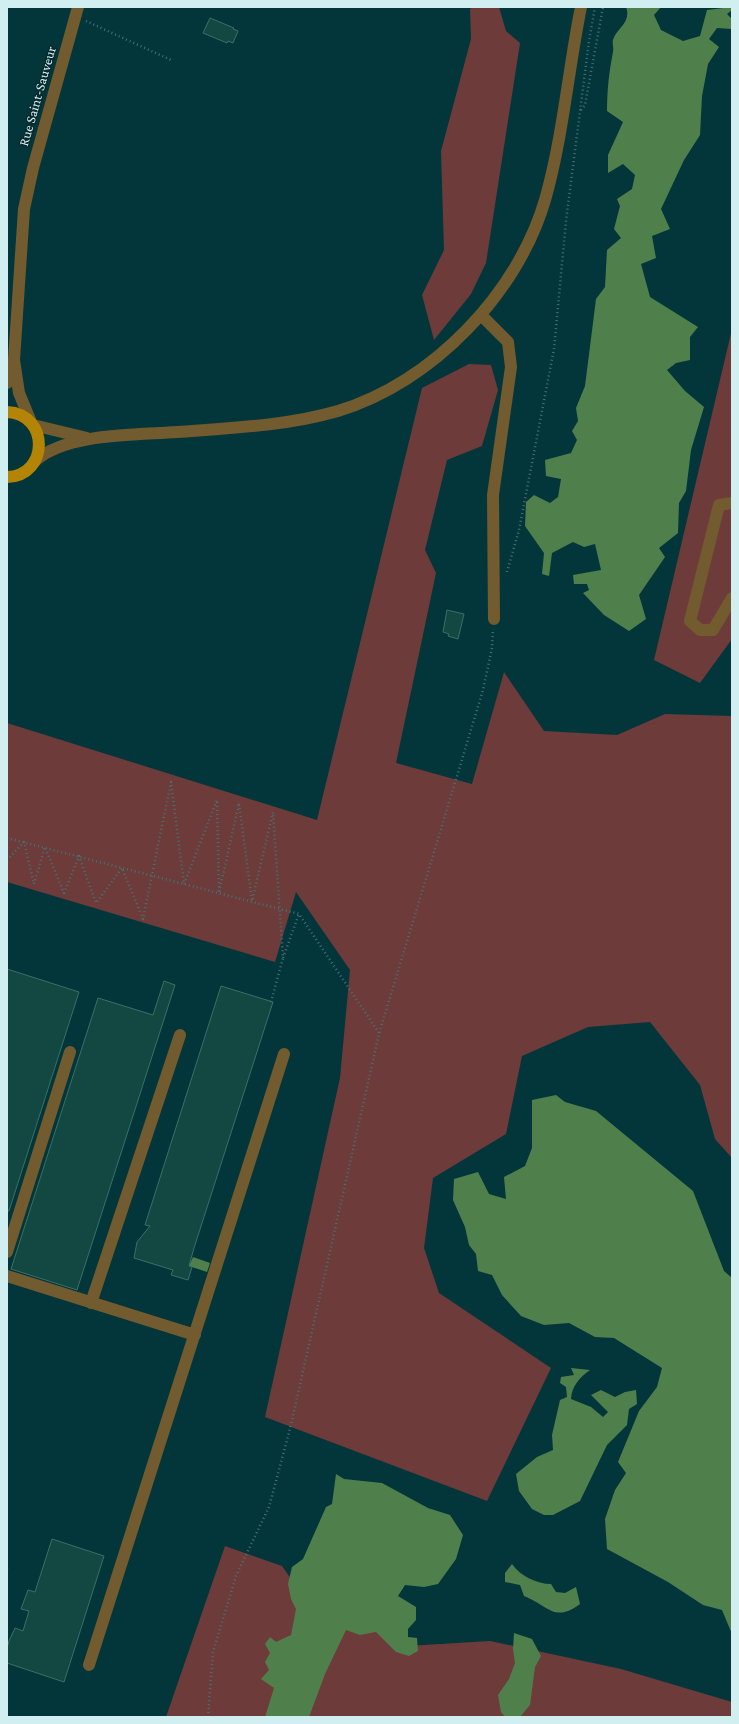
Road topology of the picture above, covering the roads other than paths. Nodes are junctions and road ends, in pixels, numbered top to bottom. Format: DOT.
graph roads {
  1 [pos="581,7"];
  2 [pos="77,12"];
  3 [pos="481,315"];
  4 [pos="14,360"];
  5 [pos="7,383"];
  6 [pos="7,412"];
  7 [pos="32,423"];
  8 [pos="88,438"];
  9 [pos="35,461"];
  10 [pos="8,478"];
  11 [pos="732,504"];
  12 [pos="732,598"];
  13 [pos="494,619"];
  14 [pos="180,1035"];
  15 [pos="70,1052"];
  16 [pos="284,1054"];
  17 [pos="7,1252"];
  18 [pos="7,1276"];
  19 [pos="91,1303"];
  20 [pos="195,1336"];
  21 [pos="89,1665"];
  1 -- 3 [label="street"];
  2 -- 4 [label="street, Rue Saint-Sauveur"];
  3 -- 8 [label="street"];
  3 -- 13 [label="street"];
  4 -- 5 [label="street, Rue Saint-Sauveur"];
  4 -- 7 [label="street, Rue Saint-Sauveur"];
  6 -- 7 [label="main road"];
  7 -- 8 [label="street"];
  7 -- 9 [label="main road"];
  8 -- 9 [label="street"];
  9 -- 10 [label="main road"];
  11 -- 12 [label="street"];
  14 -- 19 [label="street"];
  15 -- 17 [label="street"];
  16 -- 20 [label="street"];
  18 -- 19 [label="street"];
  19 -- 20 [label="street"];
  20 -- 21 [label="street"];
}
